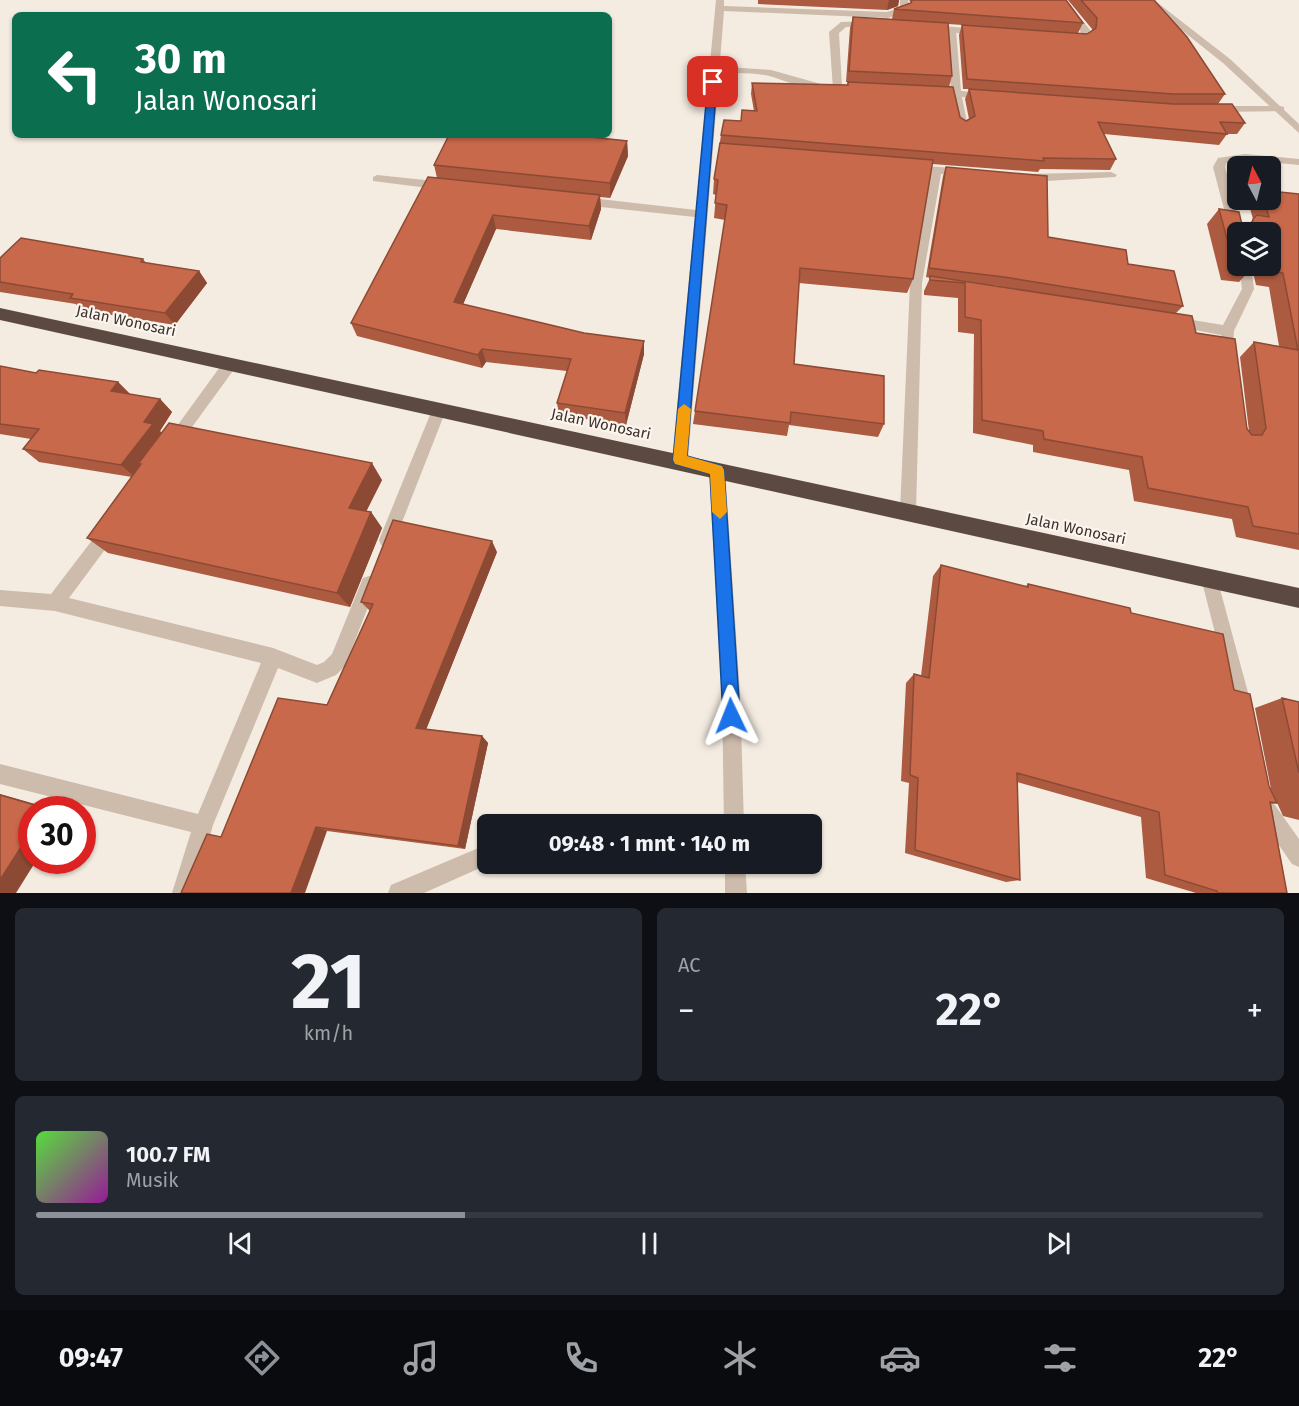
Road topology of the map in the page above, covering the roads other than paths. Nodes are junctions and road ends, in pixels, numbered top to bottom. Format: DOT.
graph roads {
  1 [pos="904,0"];
  2 [pos="1061,0"];
  3 [pos="1148,0"];
  4 [pos="720,4"];
  5 [pos="894,25"];
  6 [pos="917,27"];
  7 [pos="951,30"];
  8 [pos="987,33"];
  9 [pos="1059,39"];
  10 [pos="714,69"];
  11 [pos="837,87"];
  12 [pos="849,88"];
  13 [pos="927,92"];
  14 [pos="956,94"];
  15 [pos="998,97"];
  16 [pos="1280,109"];
  17 [pos="1200,110"];
  18 [pos="963,127"];
  19 [pos="1299,130"];
  20 [pos="1299,162"];
  21 [pos="903,167"];
  22 [pos="936,170"];
  23 [pos="979,173"];
  24 [pos="1111,175"];
  25 [pos="1012,176"];
  26 [pos="377,179"];
  27 [pos="458,188"];
  28 [pos="574,200"];
  29 [pos="701,214"];
  30 [pos="1233,222"];
  31 [pos="1246,276"];
  32 [pos="916,283"];
  33 [pos="934,285"];
  34 [pos="0,314"];
  35 [pos="1161,320"];
  36 [pos="1227,331"];
  37 [pos="1230,353"];
  38 [pos="230,364"];
  39 [pos="439,410"];
  40 [pos="167,450"];
  41 [pos="680,460"];
  42 [pos="717,470"];
  43 [pos="908,512"];
  44 [pos="118,517"];
  45 [pos="382,551"];
  46 [pos="374,573"];
  47 [pos="1209,578"];
  48 [pos="0,598"];
  49 [pos="1299,598"];
  50 [pos="56,603"];
  51 [pos="273,657"];
  52 [pos="1247,726"];
  53 [pos="0,774"];
  54 [pos="1258,791"];
  55 [pos="734,814"];
  56 [pos="203,825"];
  57 [pos="1299,857"];
  58 [pos="477,859"];
  59 [pos="735,874"];
  60 [pos="183,893"];
  61 [pos="399,893"];
  62 [pos="736,893"];
  1 -- 4 [label="street"];
  2 -- 9 [label="street"];
  3 -- 16 [label="street"];
  4 -- 10 [label="street"];
  5 -- 11 [label="street"];
  6 -- 7 [label="street"];
  7 -- 8 [label="street"];
  7 -- 14 [label="street"];
  10 -- 11 [label="street"];
  10 -- 29 [label="street"];
  11 -- 12 [label="street"];
  13 -- 14 [label="street"];
  14 -- 15 [label="street"];
  14 -- 18 [label="street"];
  16 -- 17 [label="street"];
  16 -- 19 [label="street"];
  20 -- 30 [label="street"];
  21 -- 22 [label="street"];
  22 -- 23 [label="street"];
  22 -- 32 [label="street"];
  24 -- 25 [label="street"];
  26 -- 27 [label="street"];
  28 -- 29 [label="street"];
  29 -- 41 [label="street"];
  31 -- 36 [label="street"];
  32 -- 33 [label="street"];
  32 -- 43 [label="street"];
  34 -- 38 [label="highway, Jalan Wonosari"];
  35 -- 36 [label="street"];
  36 -- 37 [label="street"];
  38 -- 39 [label="highway, Jalan Wonosari"];
  38 -- 40 [label="street"];
  39 -- 41 [label="highway, Jalan Wonosari"];
  39 -- 45 [label="street"];
  41 -- 42 [label="highway, Jalan Wonosari"];
  42 -- 43 [label="highway, Jalan Wonosari"];
  42 -- 55 [label="street"];
  43 -- 47 [label="highway, Jalan Wonosari"];
  44 -- 50 [label="street"];
  46 -- 51 [label="street"];
  47 -- 49 [label="highway, Jalan Wonosari"];
  47 -- 52 [label="street"];
  48 -- 50 [label="street"];
  50 -- 51 [label="street"];
  51 -- 56 [label="street"];
  53 -- 56 [label="street"];
  54 -- 57 [label="street"];
  56 -- 60 [label="street"];
  58 -- 61 [label="street"];
  59 -- 62 [label="street"];
}
